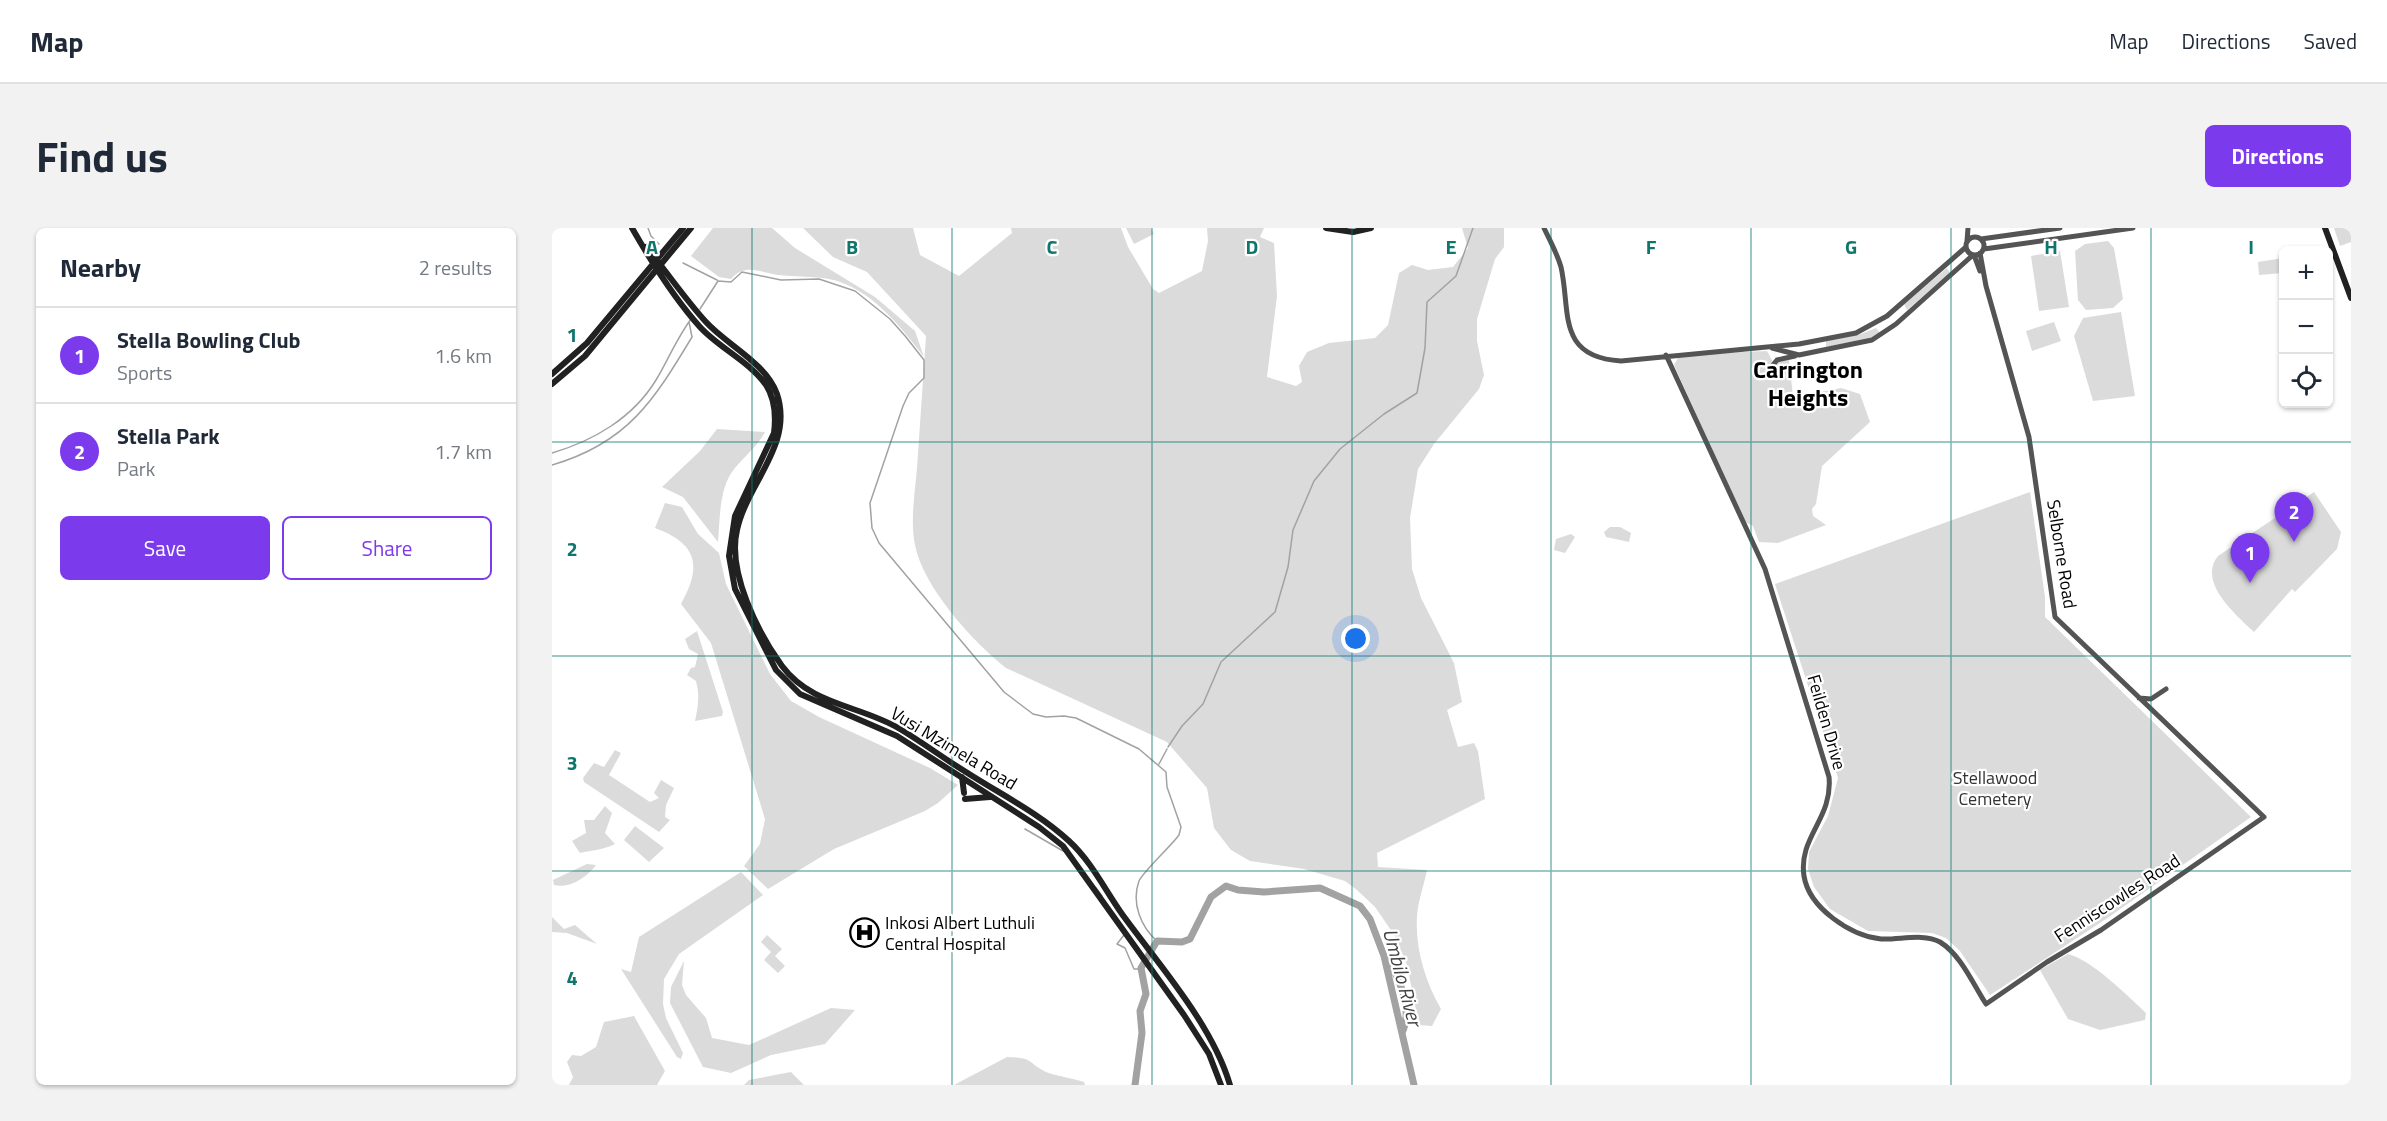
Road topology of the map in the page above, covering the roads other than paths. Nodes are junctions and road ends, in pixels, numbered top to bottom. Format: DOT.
graph roads {
  1 [pos="632,228"];
  2 [pos="683,228"];
  3 [pos="691,228"];
  4 [pos="1326,228"];
  5 [pos="1371,228"];
  6 [pos="1544,228"];
  7 [pos="1968,228"];
  8 [pos="1975,228"];
  9 [pos="2060,228"];
  10 [pos="2074,228"];
  11 [pos="2133,228"];
  12 [pos="2325,228"];
  13 [pos="2028,233"];
  14 [pos="2075,236"];
  15 [pos="1979,238"];
  16 [pos="640,240"];
  17 [pos="2028,243"];
  18 [pos="1966,245"];
  19 [pos="647,248"];
  20 [pos="1982,251"];
  21 [pos="666,254"];
  22 [pos="1973,255"];
  23 [pos="657,264"];
  24 [pos="670,276"];
  25 [pos="646,282"];
  26 [pos="666,284"];
  27 [pos="1986,286"];
  28 [pos="2351,298"];
  29 [pos="1901,304"];
  30 [pos="1908,313"];
  31 [pos="1822,340"];
  32 [pos="1771,347"];
  33 [pos="1825,351"];
  34 [pos="1666,355"];
  35 [pos="1799,355"];
  36 [pos="1773,365"];
  37 [pos="552,374"];
  38 [pos="552,384"];
  39 [pos="2166,689"];
  40 [pos="2137,698"];
  41 [pos="962,777"];
  42 [pos="993,798"];
  43 [pos="2264,817"];
  44 [pos="1986,1004"];
  45 [pos="1221,1085"];
  46 [pos="1230,1085"];
  1 -- 16 [label="main road, Vusi Mzimela Road"];
  2 -- 21 [label="main road"];
  3 -- 21 [label="main road"];
  4 -- 5 [label="main road"];
  6 -- 34 [label="street"];
  7 -- 18 [label="street"];
  8 -- 15 [label="street, Selborne Road"];
  9 -- 13 [label="street"];
  10 -- 14 [label="street"];
  11 -- 14 [label="street"];
  12 -- 28 [label="main road"];
  13 -- 15 [label="street"];
  13 -- 17 [label="street"];
  14 -- 17 [label="street"];
  15 -- 18 [label="street"];
  15 -- 20 [label="street, Selborne Road"];
  16 -- 19 [label="main road, Vusi Mzimela Road"];
  16 -- 23 [label="main road, Vusi Mzimela Road"];
  17 -- 20 [label="street"];
  18 -- 22 [label="street"];
  18 -- 29 [label="street"];
  19 -- 21 [label="main road"];
  19 -- 23 [label="main road, Vusi Mzimela Road"];
  20 -- 22 [label="street"];
  20 -- 27 [label="street, Selborne Road"];
  21 -- 23 [label="main road"];
  21 -- 24 [label="main road"];
  22 -- 27 [label="street, Selborne Road"];
  22 -- 30 [label="street"];
  23 -- 24 [label="main road, Vusi Mzimela Road"];
  23 -- 25 [label="main road"];
  23 -- 26 [label="main road, Vusi Mzimela Road"];
  23 -- 37 [label="main road"];
  24 -- 46 [label="main road, Vusi Mzimela Road"];
  25 -- 26 [label="main road"];
  25 -- 38 [label="main road"];
  26 -- 41 [label="main road, Vusi Mzimela Road"];
  27 -- 40 [label="street, Selborne Road"];
  29 -- 30 [label="street"];
  29 -- 31 [label="street"];
  30 -- 33 [label="street"];
  31 -- 32 [label="street"];
  31 -- 33 [label="street"];
  32 -- 34 [label="street"];
  32 -- 35 [label="street"];
  33 -- 35 [label="street"];
  34 -- 44 [label="street, Feilden Drive"];
  35 -- 36 [label="street"];
  39 -- 40 [label="street"];
  40 -- 43 [label="street, Selborne Road"];
  41 -- 42 [label="main road, Vusi Mzimela Road"];
  41 -- 42 [label="main road"];
  42 -- 45 [label="main road, Vusi Mzimela Road"];
  43 -- 44 [label="street, Fenniscowles Road"];
}
